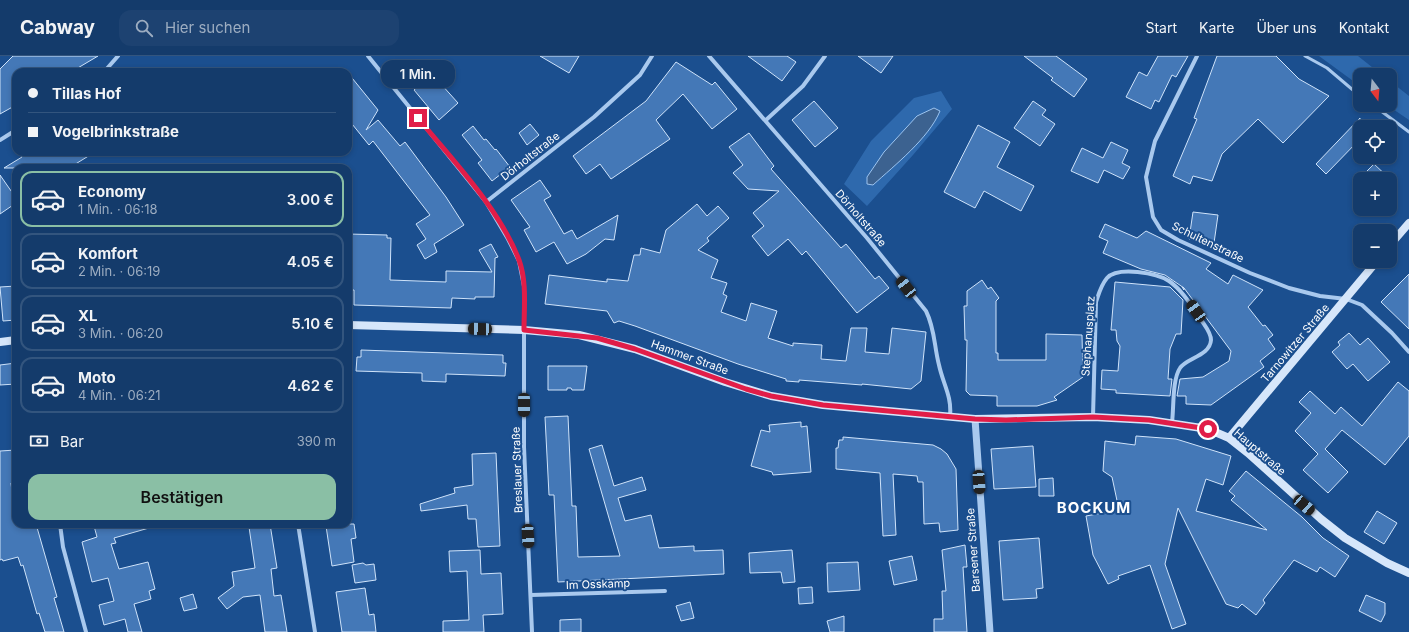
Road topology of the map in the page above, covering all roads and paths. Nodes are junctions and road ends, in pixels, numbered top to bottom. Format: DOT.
graph roads {
  1 [pos="118,56"];
  2 [pos="368,56"];
  3 [pos="652,56"];
  4 [pos="709,56"];
  5 [pos="825,56"];
  6 [pos="1197,56"];
  7 [pos="1306,56"];
  8 [pos="108,68"];
  9 [pos="1353,90"];
  10 [pos="1382,112"];
  11 [pos="766,120"];
  12 [pos="12,132"];
  13 [pos="1409,132"];
  14 [pos="0,140"];
  15 [pos="486,202"];
  16 [pos="1409,223"];
  17 [pos="1397,237"];
  18 [pos="1371,268"];
  19 [pos="1346,299"];
  20 [pos="352,325"];
  21 [pos="524,330"];
  22 [pos="12,340"];
  23 [pos="0,342"];
  24 [pos="1409,352"];
  25 [pos="950,416"];
  26 [pos="1093,417"];
  27 [pos="975,419"];
  28 [pos="1172,422"];
  29 [pos="1229,438"];
  30 [pos="61,528"];
  31 [pos="299,528"];
  32 [pos="1409,574"];
  33 [pos="666,591"];
  34 [pos="530,595"];
  35 [pos="86,632"];
  36 [pos="315,632"];
  37 [pos="532,632"];
  38 [pos="990,632"];
  1 -- 8 [label="street"];
  2 -- 15 [label="street, Breslauer Straße"];
  3 -- 15 [label="street, Dörholtstraße"];
  4 -- 11 [label="street, Dörholtstraße"];
  5 -- 11 [label="street"];
  6 -- 19 [label="street, Schultenstraße"];
  7 -- 9 [label="lane"];
  10 -- 13 [label="lane"];
  11 -- 25 [label="street, Dörholtstraße"];
  12 -- 14 [label="street"];
  15 -- 21 [label="street, Breslauer Straße"];
  16 -- 17 [label="main road"];
  18 -- 19 [label="main road, Tarnowitzer Straße"];
  19 -- 24 [label="street, Schultenstraße"];
  19 -- 29 [label="main road, Tarnowitzer Straße"];
  20 -- 21 [label="main road, Hammer Straße"];
  21 -- 25 [label="main road, Hammer Straße"];
  21 -- 34 [label="street, Breslauer Straße"];
  22 -- 23 [label="main road"];
  25 -- 27 [label="main road, Hammer Straße"];
  26 -- 27 [label="main road, Hauptstraße"];
  26 -- 28 [label="main road, Hauptstraße"];
  26 -- 28 [label="street, Stephanusplatz"];
  27 -- 38 [label="street, Barsener Straße"];
  28 -- 29 [label="main road, Hauptstraße"];
  29 -- 32 [label="main road, Hauptstraße"];
  30 -- 35 [label="street"];
  31 -- 36 [label="street"];
  33 -- 34 [label="street, Im Osskamp"];
  34 -- 37 [label="street, Breslauer Straße"];
}
